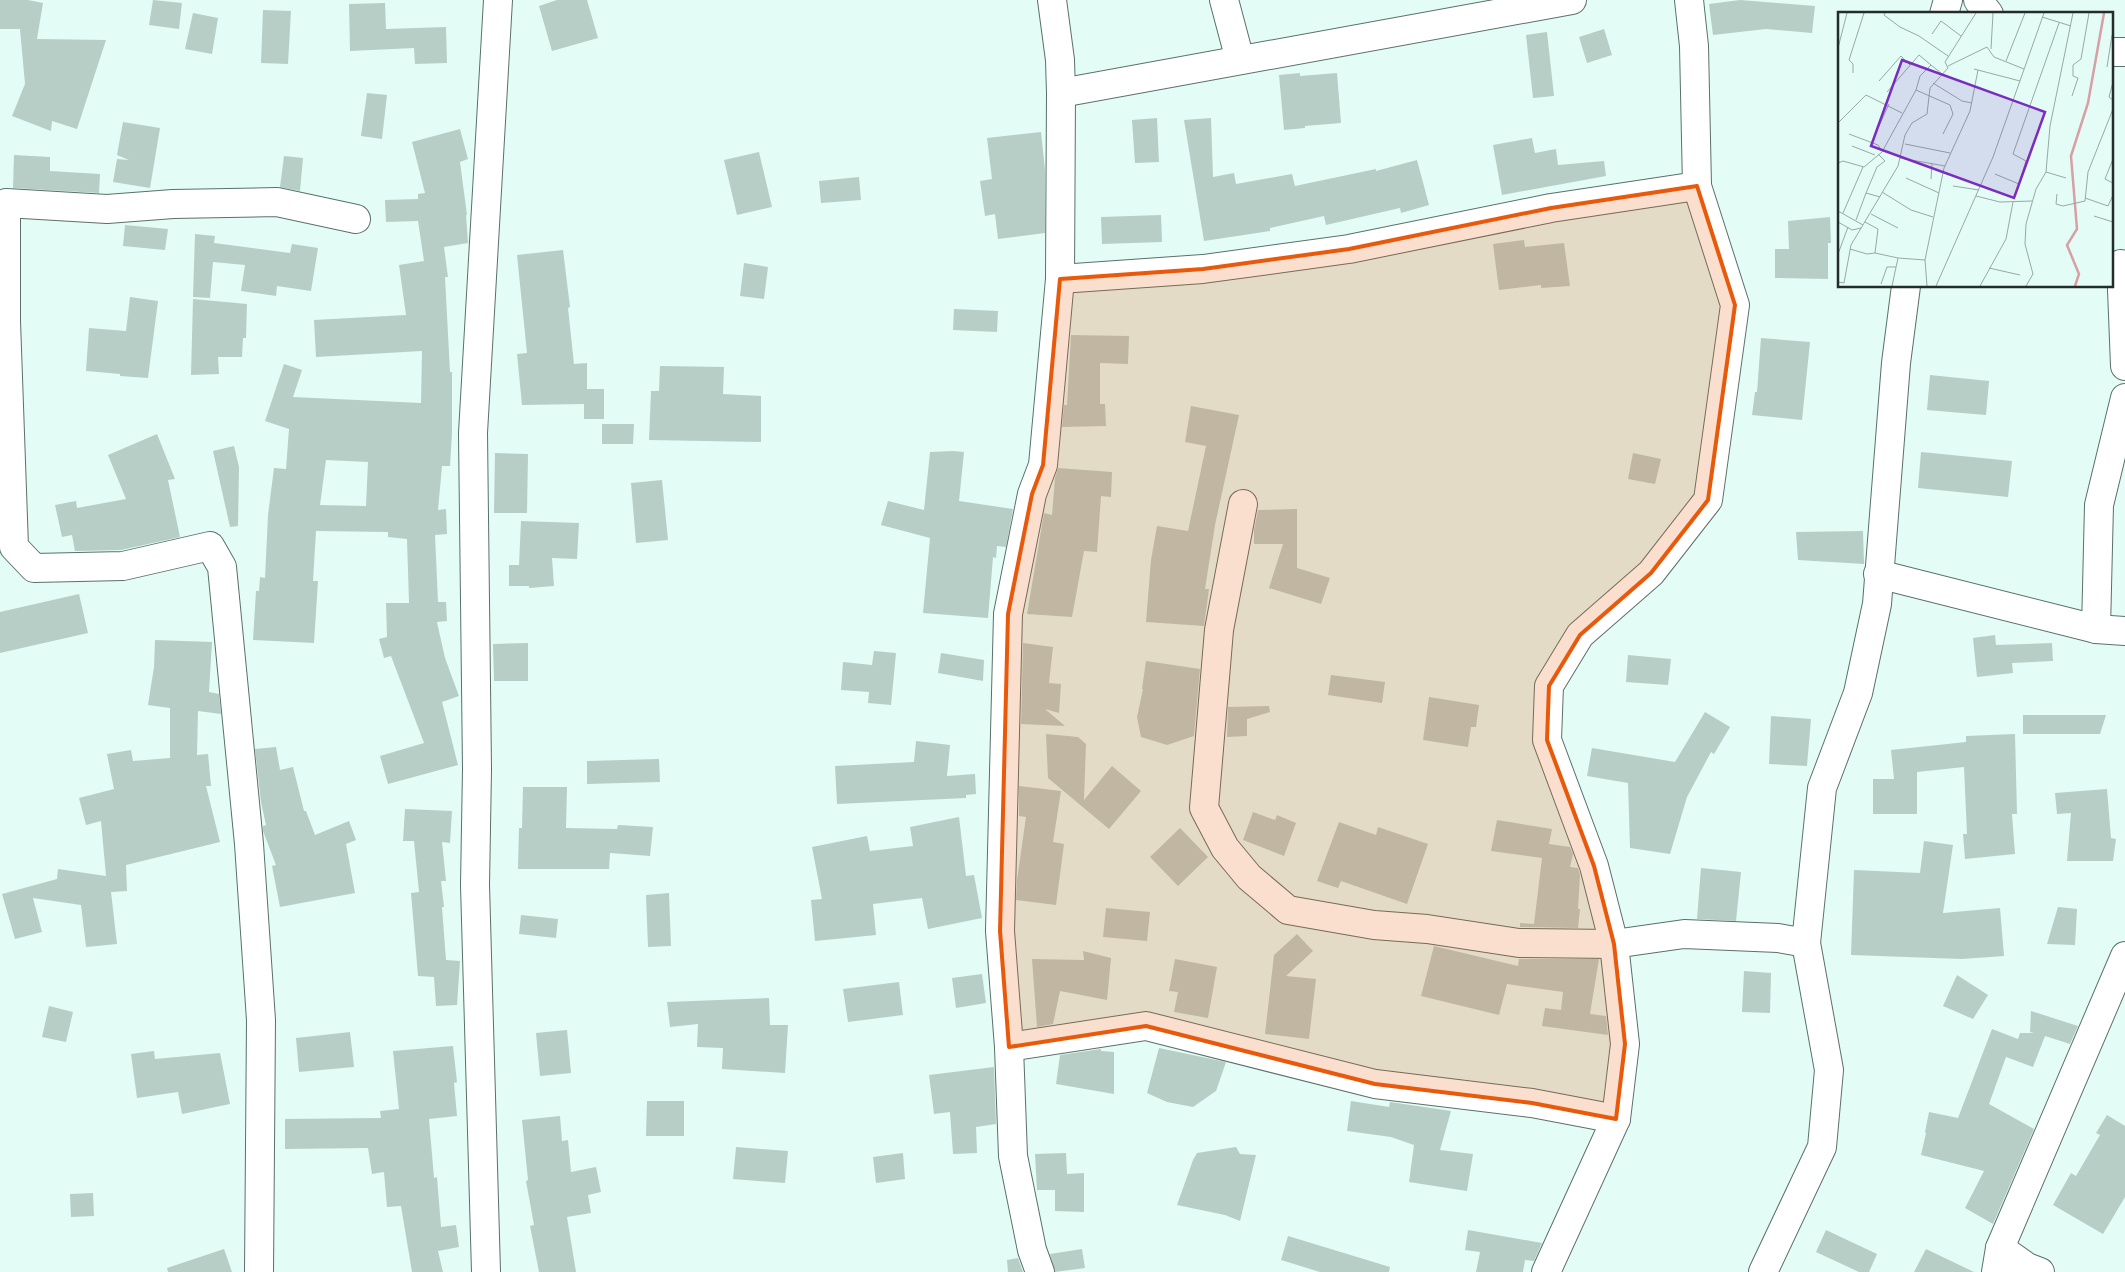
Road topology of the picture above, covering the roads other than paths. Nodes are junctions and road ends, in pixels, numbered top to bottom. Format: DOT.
graph roads {
  1 [pos="498,0"];
  2 [pos="1052,0"];
  3 [pos="1224,0"];
  4 [pos="1572,0"];
  5 [pos="1689,0"];
  6 [pos="1978,0"];
  7 [pos="1988,12"];
  8 [pos="2112,52"];
  9 [pos="2125,52"];
  10 [pos="1240,60"];
  11 [pos="1061,93"];
  12 [pos="1697,186"];
  13 [pos="356,219"];
  14 [pos="2121,264"];
  15 [pos="1060,279"];
  16 [pos="1906,288"];
  17 [pos="2125,366"];
  18 [pos="2125,398"];
  19 [pos="1243,504"];
  20 [pos="1878,574"];
  21 [pos="2096,629"];
  22 [pos="2125,631"];
  23 [pos="1806,943"];
  24 [pos="1614,944"];
  25 [pos="2125,956"];
  26 [pos="1009,1047"];
  27 [pos="1616,1119"];
  28 [pos="1998,1260"];
  29 [pos="259,1272"];
  30 [pos="486,1272"];
  31 [pos="1040,1272"];
  32 [pos="1546,1272"];
  33 [pos="1763,1272"];
  34 [pos="2040,1272"];
  1 -- 30 [label="street"];
  2 -- 11 [label="street"];
  3 -- 10 [label="street"];
  4 -- 10 [label="street"];
  5 -- 12 [label="street"];
  6 -- 7 [label="street"];
  8 -- 9 [label="street"];
  10 -- 11 [label="street"];
  11 -- 15 [label="street"];
  12 -- 15 [label="street"];
  12 -- 24 [label="street"];
  13 -- 29 [label="street"];
  14 -- 17 [label="street"];
  15 -- 26 [label="street"];
  16 -- 20 [label="street"];
  18 -- 21 [label="street"];
  19 -- 24 [label="street"];
  20 -- 21 [label="street"];
  20 -- 23 [label="street"];
  21 -- 22 [label="street"];
  23 -- 24 [label="street"];
  23 -- 33 [label="street"];
  24 -- 27 [label="street"];
  25 -- 28 [label="street"];
  26 -- 27 [label="street"];
  26 -- 31 [label="street"];
  27 -- 32 [label="street"];
  28 -- 34 [label="street"];
}
